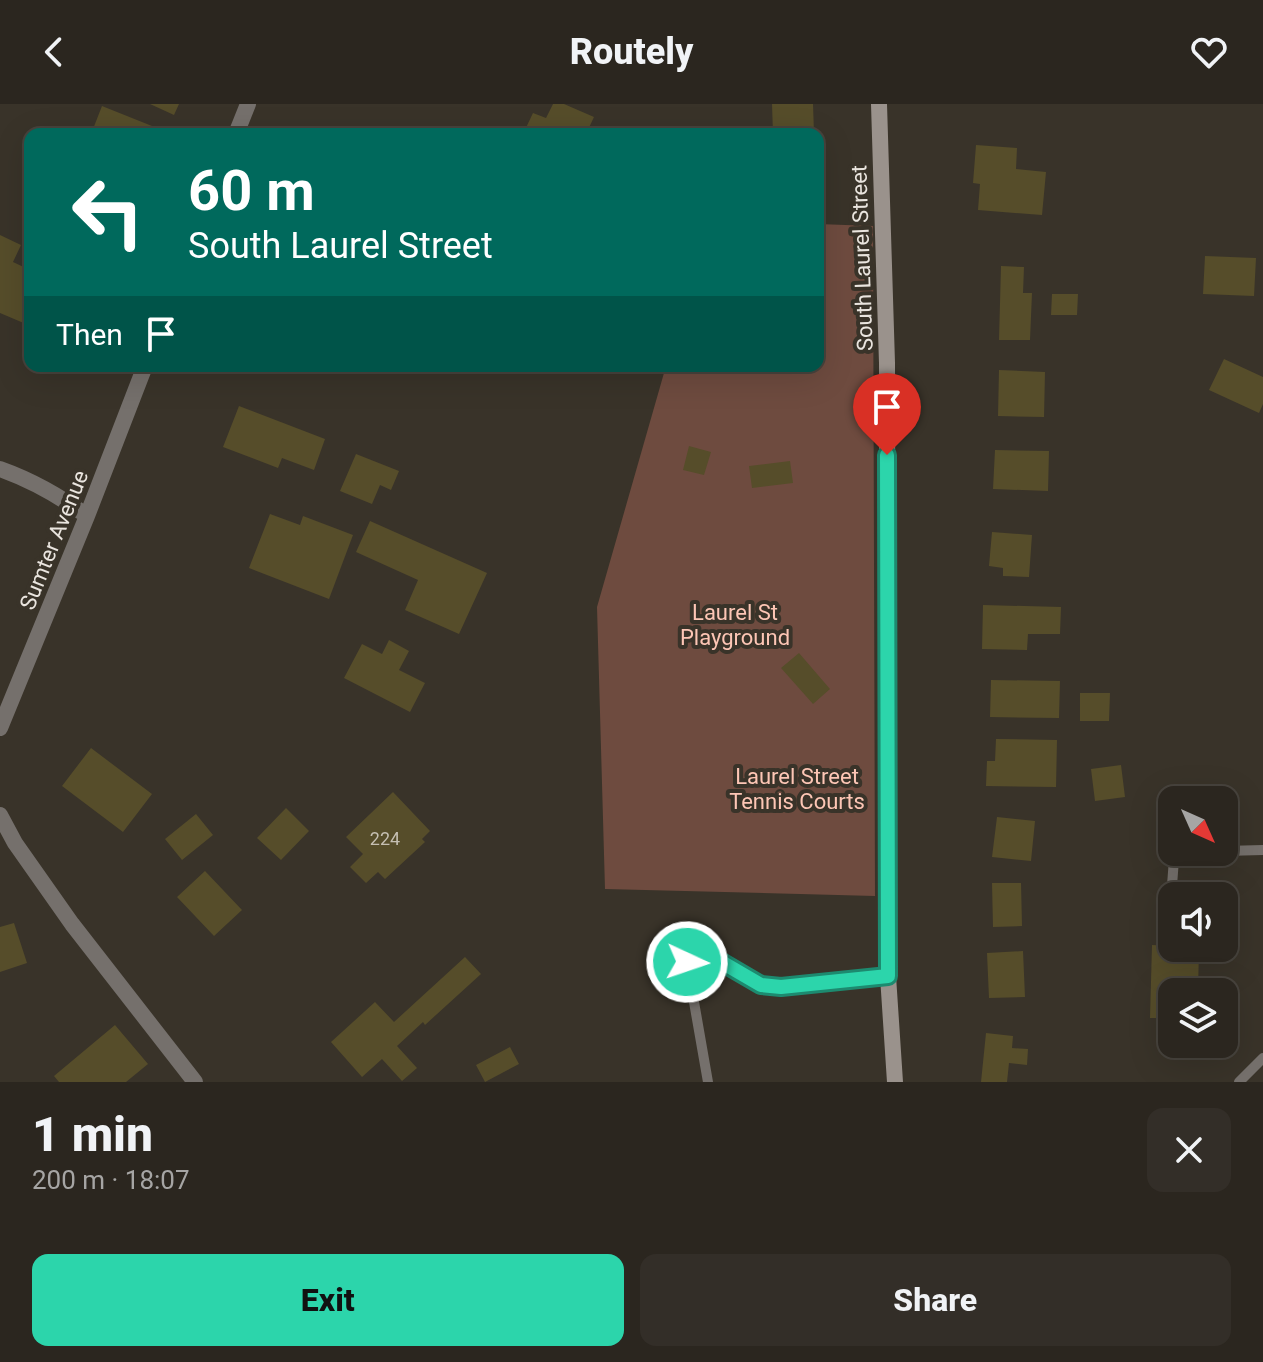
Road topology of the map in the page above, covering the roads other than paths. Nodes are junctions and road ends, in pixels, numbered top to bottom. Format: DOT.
graph roads {
  1 [pos="248,104"];
  2 [pos="879,104"];
  3 [pos="238,128"];
  4 [pos="143,372"];
  5 [pos="0,469"];
  6 [pos="87,516"];
  7 [pos="0,728"];
  8 [pos="0,815"];
  9 [pos="1263,850"];
  10 [pos="1238,851"];
  11 [pos="888,976"];
  12 [pos="1263,1058"];
  13 [pos="195,1082"];
  14 [pos="708,1082"];
  15 [pos="895,1082"];
  16 [pos="1239,1082"];
  1 -- 3 [label="street"];
  2 -- 11 [label="street, South Laurel Street"];
  4 -- 6 [label="street, Sumter Avenue"];
  5 -- 6 [label="street"];
  6 -- 7 [label="street, Sumter Avenue"];
  8 -- 13 [label="street"];
  9 -- 10 [label="lane"];
  11 -- 14 [label="lane"];
  11 -- 15 [label="street, South Laurel Street"];
  12 -- 16 [label="lane"];
}
